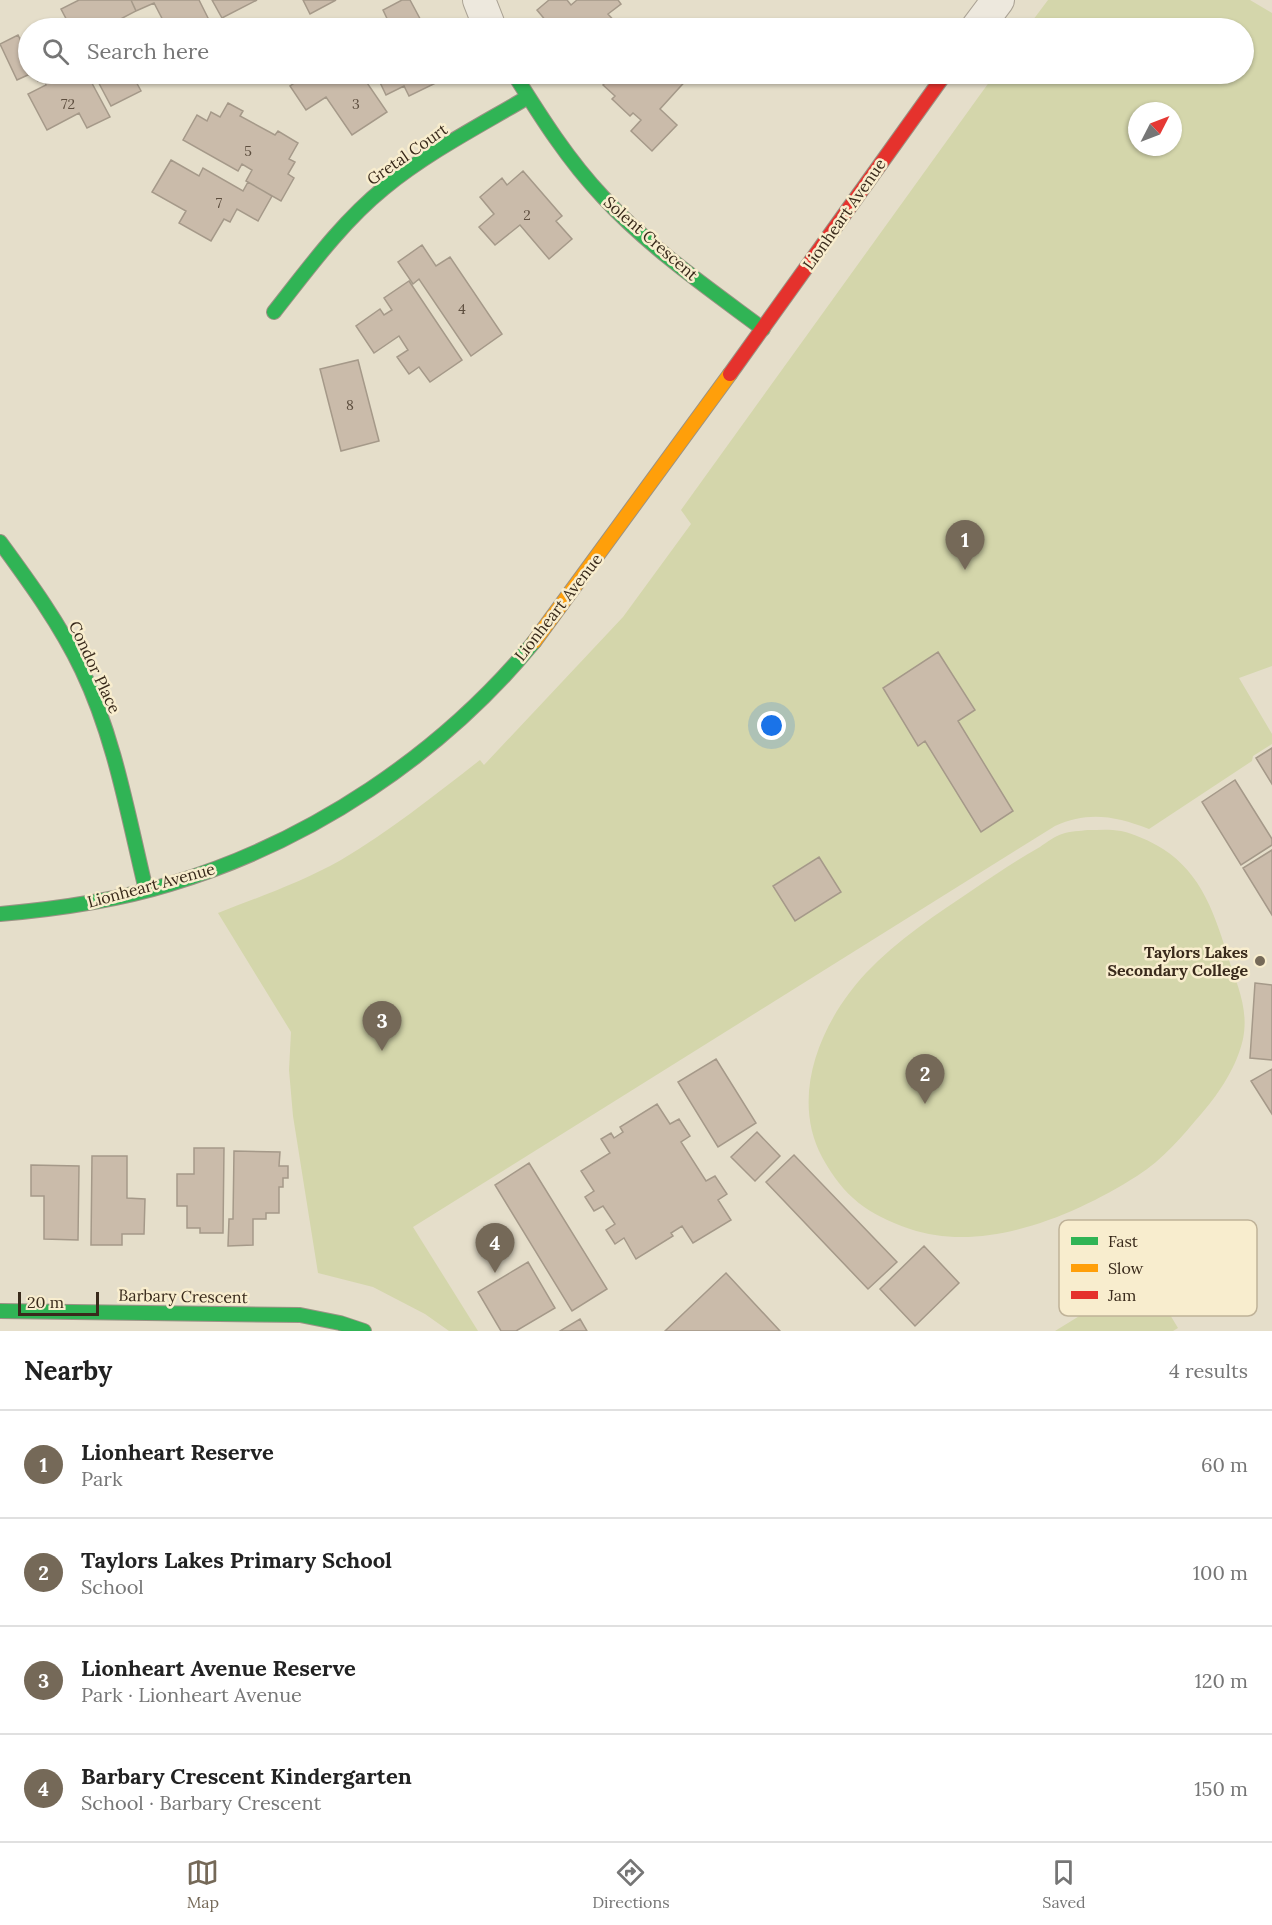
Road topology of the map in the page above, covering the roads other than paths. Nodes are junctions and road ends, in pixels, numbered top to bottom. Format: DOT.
graph roads {
  1 [pos="479,0"];
  2 [pos="998,0"];
  3 [pos="486,18"];
  4 [pos="984,18"];
  5 [pos="520,84"];
  6 [pos="938,84"];
  7 [pos="528,97"];
  8 [pos="274,312"];
  9 [pos="763,329"];
  10 [pos="0,542"];
  11 [pos="146,890"];
  12 [pos="0,914"];
  13 [pos="0,1311"];
  14 [pos="364,1331"];
  1 -- 3 [label="street"];
  2 -- 4 [label="street"];
  5 -- 7 [label="street, Solent Crescent"];
  6 -- 9 [label="street, Lionheart Avenue"];
  7 -- 8 [label="street, Gretal Court"];
  7 -- 9 [label="street, Solent Crescent"];
  9 -- 11 [label="street, Lionheart Avenue"];
  10 -- 11 [label="street, Condor Place"];
  11 -- 12 [label="street, Lionheart Avenue"];
  13 -- 14 [label="street, Barbary Crescent"];
}
